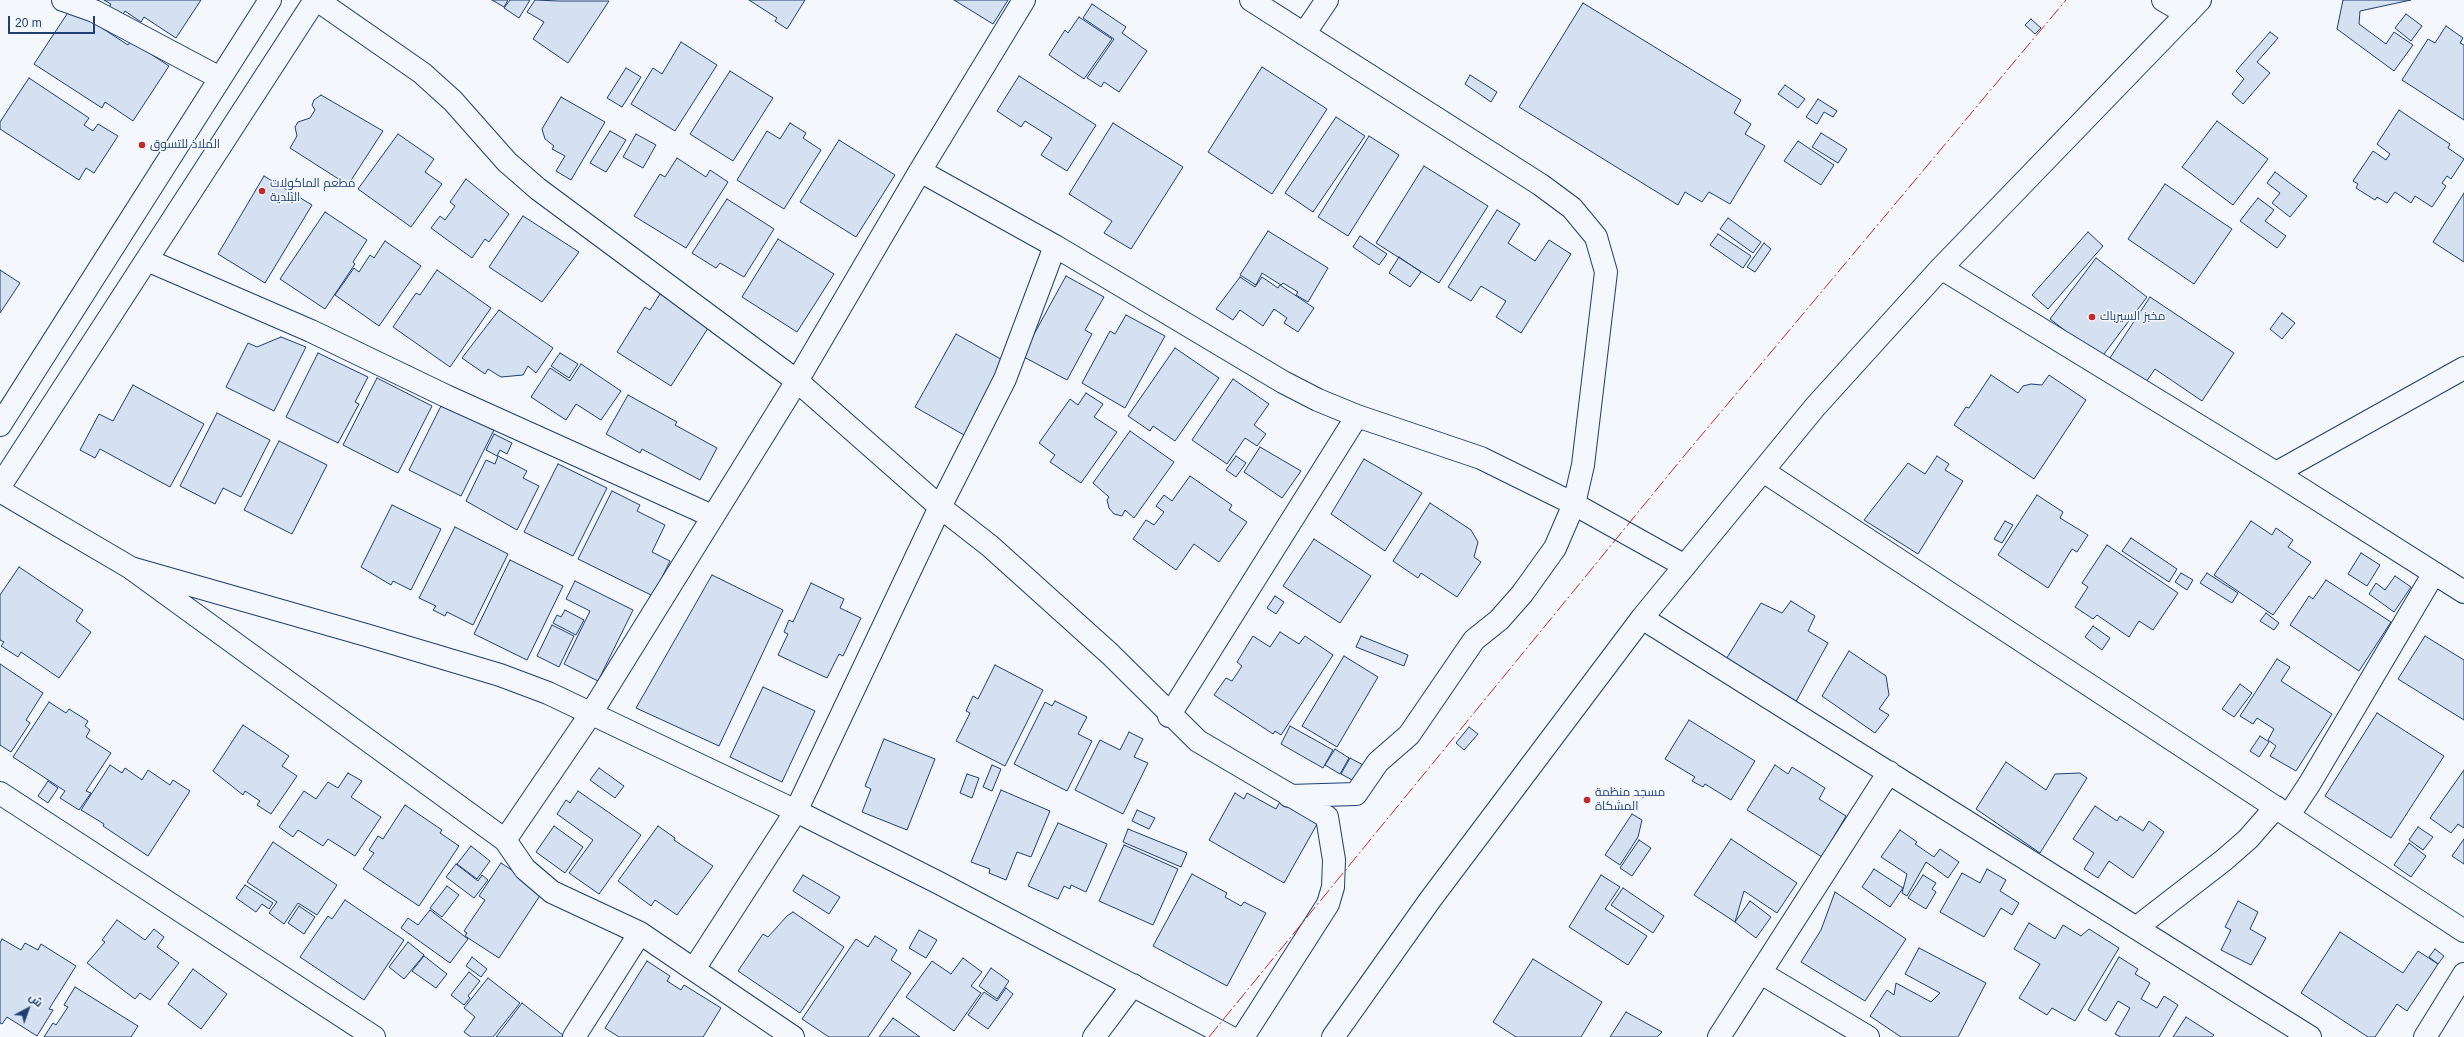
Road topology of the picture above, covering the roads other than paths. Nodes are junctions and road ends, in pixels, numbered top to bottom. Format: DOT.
graph roads {
  1 [pos="63,0"];
  2 [pos="270,0"];
  3 [pos="316,0"];
  4 [pos="1024,0"];
  5 [pos="1251,0"];
  6 [pos="1327,0"];
  7 [pos="2163,0"];
  8 [pos="2193,7"];
  9 [pos="1304,34"];
  10 [pos="220,78"];
  11 [pos="920,171"];
  12 [pos="1055,246"];
  13 [pos="147,260"];
  14 [pos="1941,268"];
  15 [pos="2464,368"];
  16 [pos="797,381"];
  17 [pos="1357,416"];
  18 [pos="0,425"];
  19 [pos="1763,471"];
  20 [pos="2276,473"];
  21 [pos="0,486"];
  22 [pos="0,491"];
  23 [pos="1574,504"];
  24 [pos="940,507"];
  25 [pos="712,516"];
  26 [pos="1686,566"];
  27 [pos="131,568"];
  28 [pos="2434,573"];
  29 [pos="2464,592"];
  30 [pos="1642,618"];
  31 [pos="590,715"];
  32 [pos="1170,716"];
  33 [pos="1889,772"];
  34 [pos="0,793"];
  35 [pos="1289,796"];
  36 [pos="796,811"];
  37 [pos="2282,811"];
  38 [pos="505,840"];
  39 [pos="2136,928"];
  40 [pos="2464,931"];
  41 [pos="640,933"];
  42 [pos="694,969"];
  43 [pos="1761,973"];
  44 [pos="2464,974"];
  45 [pos="1132,985"];
  46 [pos="374,1037"];
  47 [pos="574,1037"];
  48 [pos="793,1037"];
  49 [pos="1094,1037"];
  50 [pos="1230,1037"];
  51 [pos="1243,1037"];
  52 [pos="1333,1037"];
  53 [pos="1719,1037"];
  54 [pos="1868,1037"];
  55 [pos="2310,1037"];
  56 [pos="2425,1037"];
  1 -- 10 [label="street"];
  2 -- 10 [label="street"];
  3 -- 13 [label="street"];
  3 -- 16 [label="street"];
  4 -- 11 [label="street"];
  5 -- 9 [label="street"];
  6 -- 9 [label="street"];
  7 -- 8 [label="street"];
  8 -- 14 [label="street"];
  9 -- 23 [label="street"];
  10 -- 18 [label="street"];
  11 -- 12 [label="street"];
  11 -- 16 [label="street"];
  12 -- 17 [label="street"];
  12 -- 24 [label="street"];
  13 -- 21 [label="street"];
  13 -- 25 [label="street"];
  14 -- 19 [label="street"];
  14 -- 20 [label="street"];
  15 -- 20 [label="street"];
  16 -- 24 [label="street"];
  16 -- 25 [label="street"];
  17 -- 23 [label="street"];
  17 -- 32 [label="street"];
  19 -- 26 [label="street"];
  19 -- 37 [label="street"];
  20 -- 28 [label="street"];
  22 -- 27 [label="street"];
  23 -- 26 [label="street"];
  23 -- 35 [label="street"];
  24 -- 32 [label="street"];
  24 -- 36 [label="street"];
  25 -- 31 [label="street"];
  26 -- 30 [label="street"];
  27 -- 31 [label="street"];
  27 -- 38 [label="street"];
  28 -- 29 [label="street"];
  28 -- 37 [label="street"];
  30 -- 33 [label="street"];
  30 -- 52 [label="street"];
  31 -- 36 [label="street"];
  31 -- 38 [label="street"];
  32 -- 35 [label="street"];
  33 -- 39 [label="street"];
  33 -- 43 [label="street"];
  34 -- 46 [label="street"];
  35 -- 51 [label="street"];
  36 -- 42 [label="street"];
  36 -- 45 [label="street"];
  37 -- 39 [label="street"];
  37 -- 40 [label="street"];
  38 -- 41 [label="street"];
  39 -- 55 [label="street"];
  41 -- 42 [label="street"];
  41 -- 47 [label="street"];
  42 -- 48 [label="street"];
  43 -- 53 [label="street"];
  43 -- 54 [label="street"];
  44 -- 56 [label="street"];
  45 -- 49 [label="street"];
  45 -- 50 [label="street"];
}
